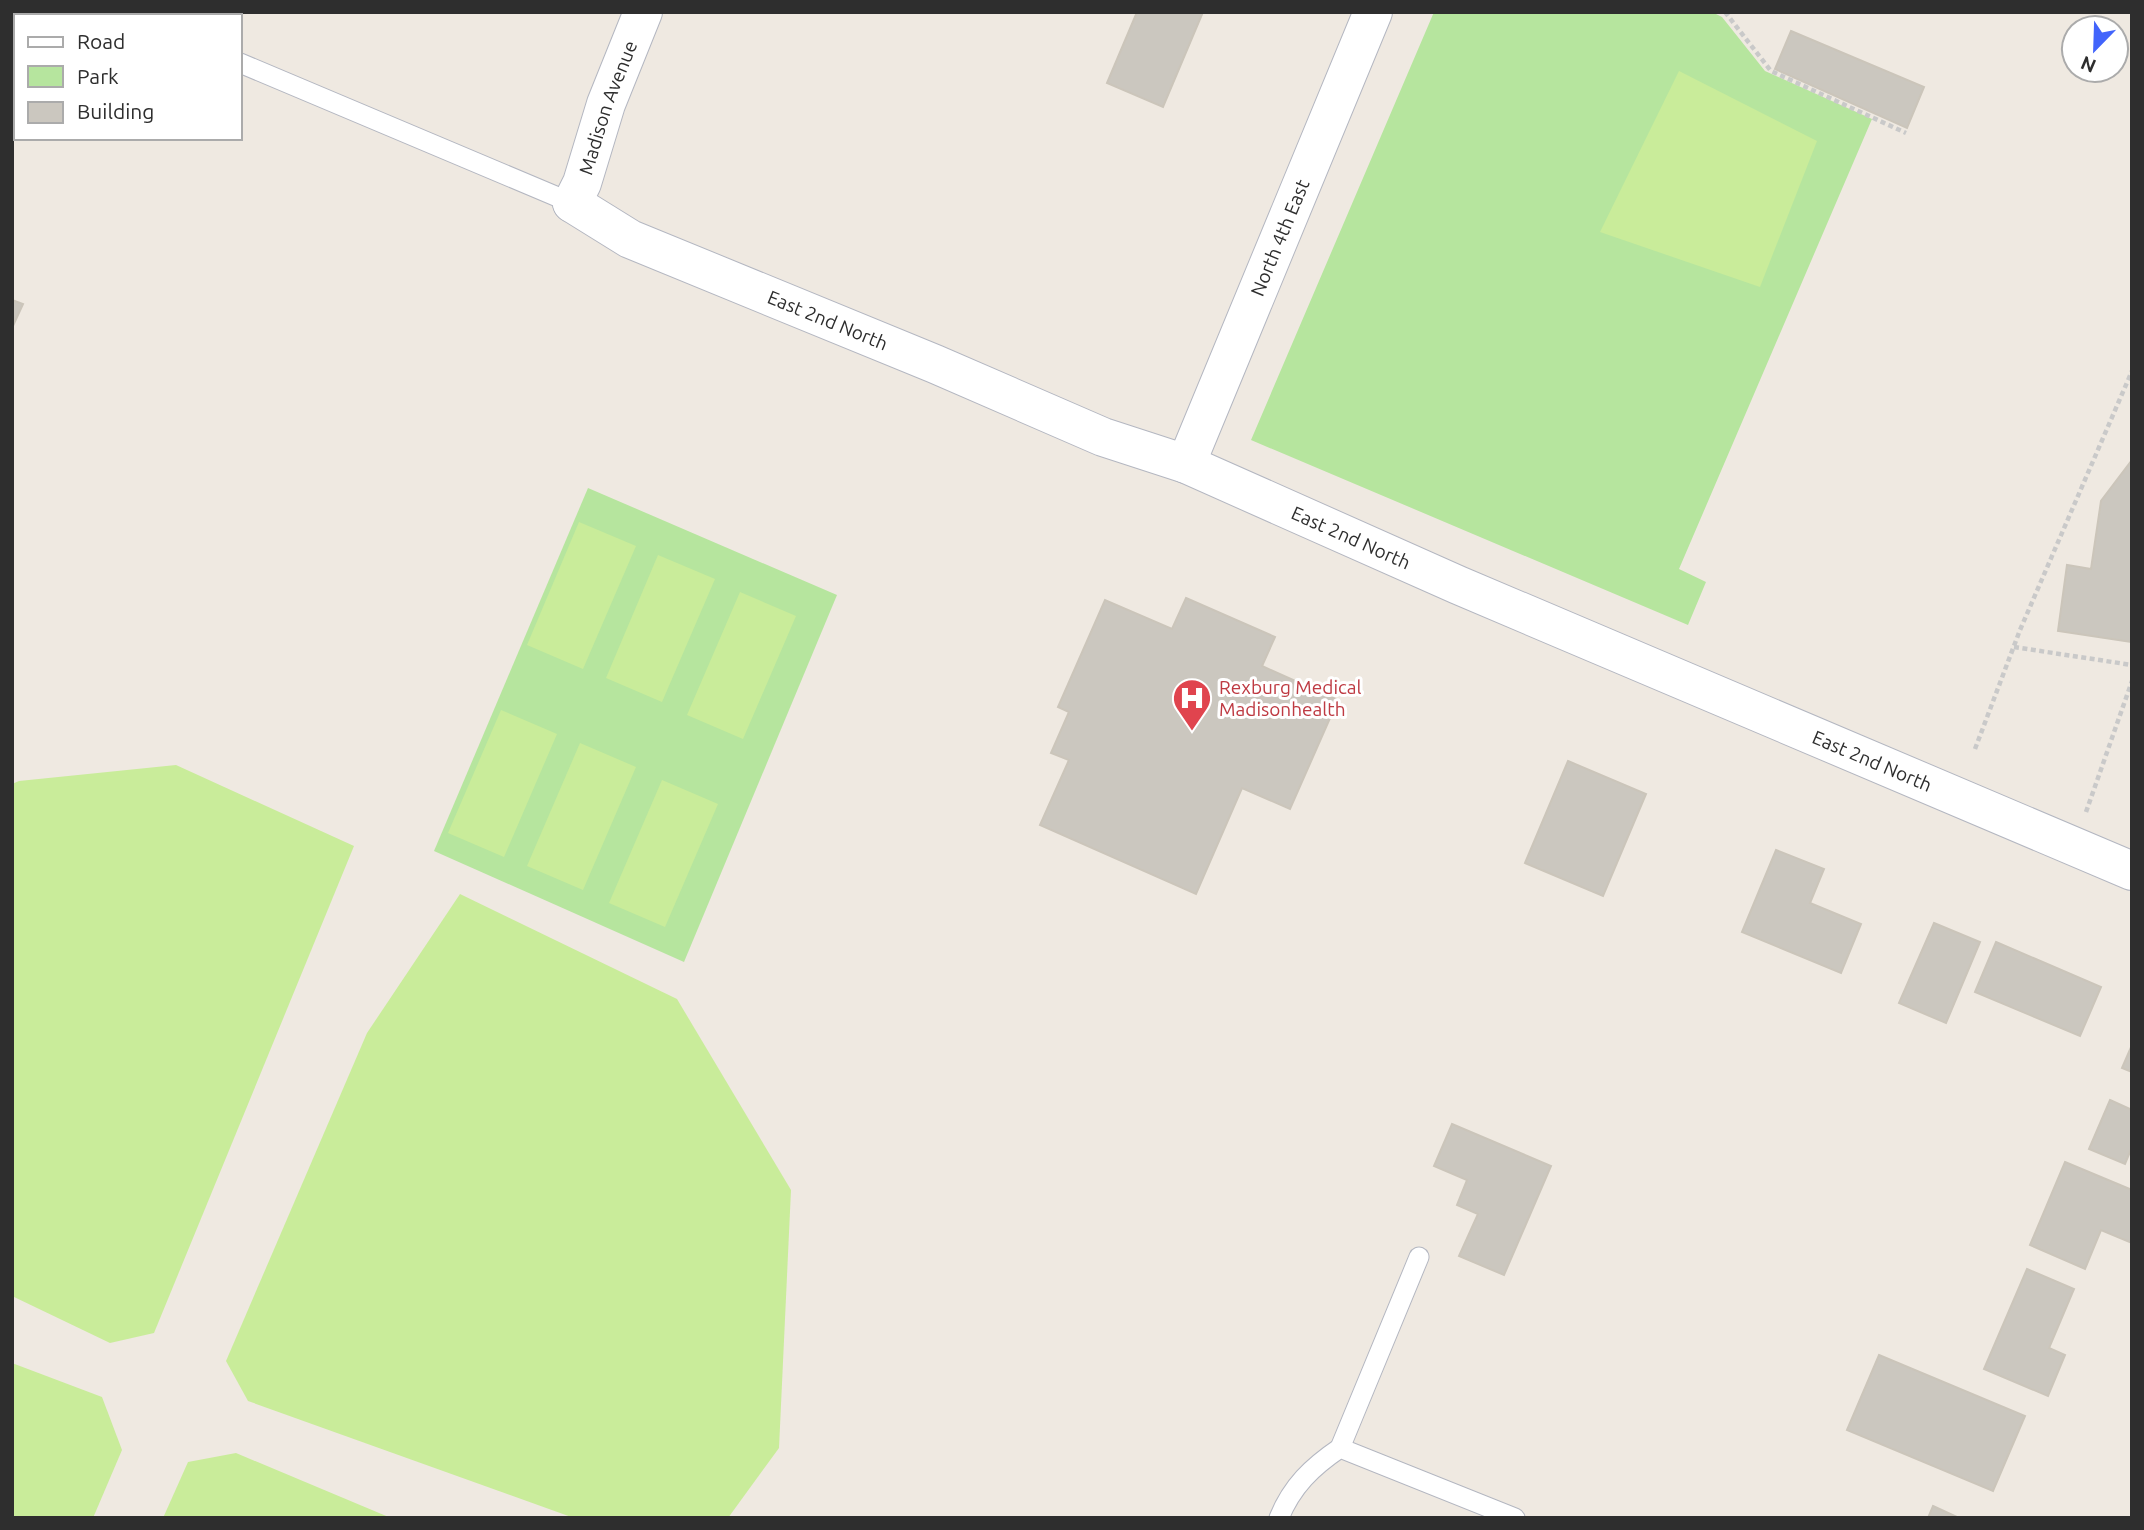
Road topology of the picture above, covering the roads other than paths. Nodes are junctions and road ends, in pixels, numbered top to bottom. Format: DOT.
graph roads {
  1 [pos="643,12"];
  2 [pos="1373,12"];
  3 [pos="242,64"];
  4 [pos="572,203"];
  5 [pos="1186,464"];
  6 [pos="2132,871"];
  7 [pos="1419,1257"];
  8 [pos="1340,1448"];
  9 [pos="1279,1518"];
  10 [pos="1515,1518"];
  1 -- 4 [label="street, Madison Avenue"];
  2 -- 5 [label="street, North 4th East"];
  3 -- 4 [label="lane"];
  4 -- 5 [label="street, East 2nd North"];
  5 -- 6 [label="street, East 2nd North"];
  7 -- 8 [label="lane"];
  8 -- 9 [label="lane"];
  8 -- 10 [label="lane"];
}
